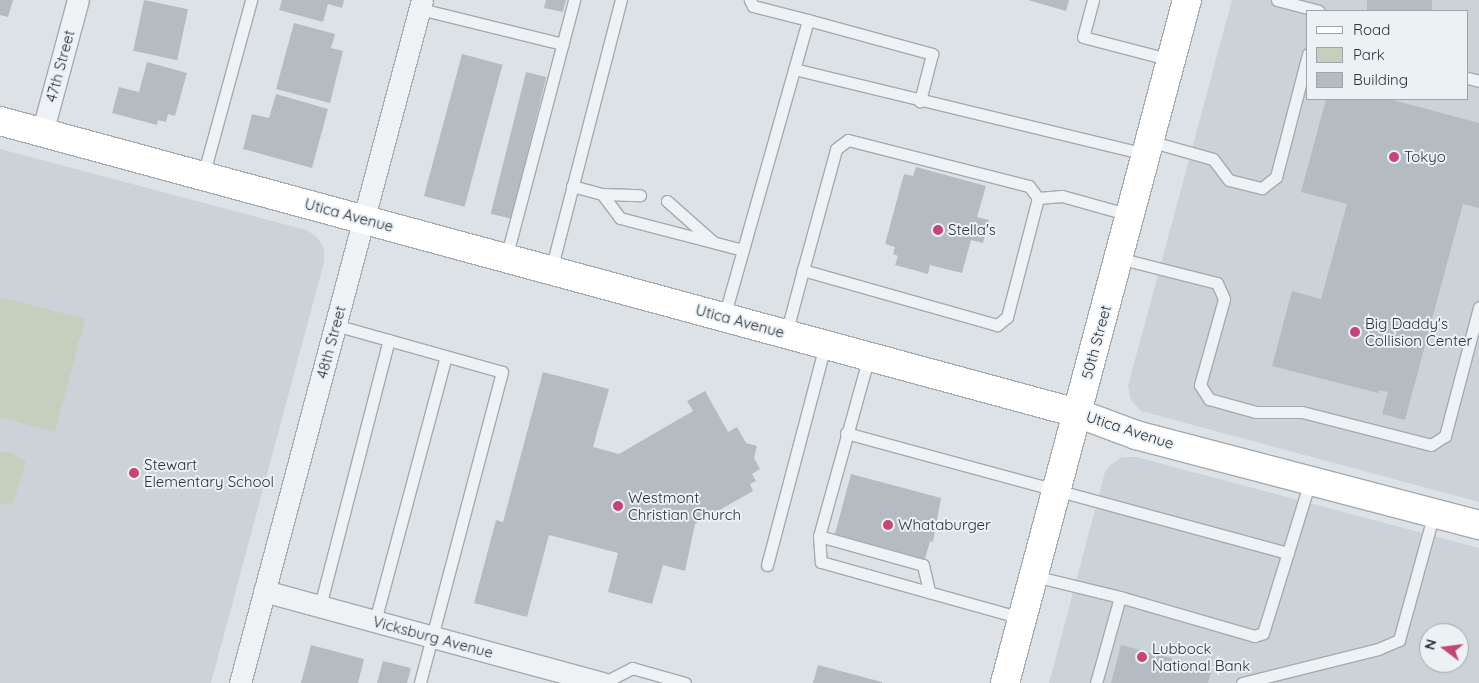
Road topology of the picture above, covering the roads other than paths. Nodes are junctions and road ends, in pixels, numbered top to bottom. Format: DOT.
graph roads {
  1 [pos="78,0"];
  2 [pos="251,0"];
  3 [pos="574,0"];
  4 [pos="621,0"];
  5 [pos="750,0"];
  6 [pos="1093,0"];
  7 [pos="1187,0"];
  8 [pos="1277,0"];
  9 [pos="421,5"];
  10 [pos="1314,10"];
  11 [pos="808,20"];
  12 [pos="563,44"];
  13 [pos="1171,60"];
  14 [pos="1306,62"];
  15 [pos="794,69"];
  16 [pos="920,100"];
  17 [pos="0,121"];
  18 [pos="42,133"];
  19 [pos="1148,147"];
  20 [pos="203,176"];
  21 [pos="572,186"];
  22 [pos="602,194"];
  23 [pos="640,195"];
  24 [pos="1038,198"];
  25 [pos="667,202"];
  26 [pos="1130,214"];
  27 [pos="363,219"];
  28 [pos="713,242"];
  29 [pos="743,250"];
  30 [pos="506,258"];
  31 [pos="1118,258"];
  32 [pos="551,270"];
  33 [pos="803,270"];
  34 [pos="1479,308"];
  35 [pos="724,317"];
  36 [pos="335,325"];
  37 [pos="786,334"];
  38 [pos="389,340"];
  39 [pos="825,344"];
  40 [pos="446,356"];
  41 [pos="869,356"];
  42 [pos="1077,413"];
  43 [pos="846,433"];
  44 [pos="1310,480"];
  45 [pos="1056,490"];
  46 [pos="1434,513"];
  47 [pos="1479,525"];
  48 [pos="819,536"];
  49 [pos="1288,553"];
  50 [pos="767,565"];
  51 [pos="1033,576"];
  52 [pos="264,591"];
  53 [pos="929,592"];
  54 [pos="1120,597"];
  55 [pos="320,606"];
  56 [pos="1022,618"];
  57 [pos="375,621"];
  58 [pos="432,637"];
  59 [pos="240,683"];
  60 [pos="420,683"];
  61 [pos="603,683"];
  62 [pos="685,683"];
  63 [pos="1004,683"];
  64 [pos="1096,683"];
  65 [pos="1242,683"];
  1 -- 18 [label="street, 47th Street"];
  2 -- 20 [label="lane"];
  3 -- 12 [label="lane"];
  4 -- 21 [label="lane"];
  5 -- 11 [label="lane"];
  6 -- 13 [label="lane"];
  7 -- 13 [label="street, 50th Street"];
  8 -- 10 [label="lane"];
  9 -- 12 [label="lane"];
  9 -- 27 [label="street, 48th Street"];
  11 -- 15 [label="lane"];
  11 -- 16 [label="lane"];
  12 -- 30 [label="lane"];
  13 -- 19 [label="street, 50th Street"];
  14 -- 19 [label="lane"];
  15 -- 16 [label="lane"];
  15 -- 29 [label="lane"];
  16 -- 19 [label="lane"];
  17 -- 18 [label="street, Utica Avenue"];
  18 -- 20 [label="street, Utica Avenue"];
  19 -- 26 [label="street, 50th Street"];
  20 -- 27 [label="street, Utica Avenue"];
  21 -- 22 [label="lane"];
  21 -- 32 [label="lane"];
  22 -- 23 [label="lane"];
  22 -- 28 [label="lane"];
  24 -- 26 [label="lane"];
  24 -- 33 [label="lane"];
  24 -- 33 [label="lane"];
  25 -- 28 [label="lane"];
  26 -- 31 [label="street, 50th Street"];
  27 -- 30 [label="street, Utica Avenue"];
  27 -- 36 [label="street, 48th Street"];
  28 -- 29 [label="lane"];
  29 -- 35 [label="lane"];
  30 -- 32 [label="street, Utica Avenue"];
  31 -- 34 [label="lane"];
  31 -- 42 [label="street, 50th Street"];
  32 -- 35 [label="street, Utica Avenue"];
  33 -- 37 [label="lane"];
  35 -- 37 [label="street, Utica Avenue"];
  36 -- 38 [label="lane"];
  36 -- 52 [label="street, 48th Street"];
  37 -- 39 [label="street, Utica Avenue"];
  38 -- 40 [label="lane"];
  38 -- 55 [label="lane"];
  39 -- 41 [label="street, Utica Avenue"];
  39 -- 50 [label="lane"];
  40 -- 57 [label="lane"];
  40 -- 58 [label="lane"];
  41 -- 42 [label="street, Utica Avenue"];
  41 -- 43 [label="lane"];
  42 -- 44 [label="street, Utica Avenue"];
  42 -- 45 [label="street, 50th Street"];
  43 -- 45 [label="lane"];
  43 -- 48 [label="lane"];
  44 -- 46 [label="street, Utica Avenue"];
  44 -- 49 [label="lane"];
  45 -- 49 [label="lane"];
  45 -- 51 [label="street, 50th Street"];
  46 -- 47 [label="street, Utica Avenue"];
  46 -- 65 [label="lane"];
  48 -- 53 [label="lane"];
  48 -- 53 [label="lane"];
  49 -- 54 [label="lane"];
  51 -- 54 [label="lane"];
  51 -- 56 [label="street, 50th Street"];
  52 -- 55 [label="street, Vicksburg Avenue"];
  52 -- 59 [label="street, 48th Street"];
  53 -- 56 [label="lane"];
  54 -- 64 [label="lane"];
  55 -- 57 [label="street, Vicksburg Avenue"];
  56 -- 63 [label="street, 50th Street"];
  57 -- 58 [label="street, Vicksburg Avenue"];
  58 -- 60 [label="lane"];
  58 -- 61 [label="street, Vicksburg Avenue"];
  61 -- 62 [label="lane"];
}
